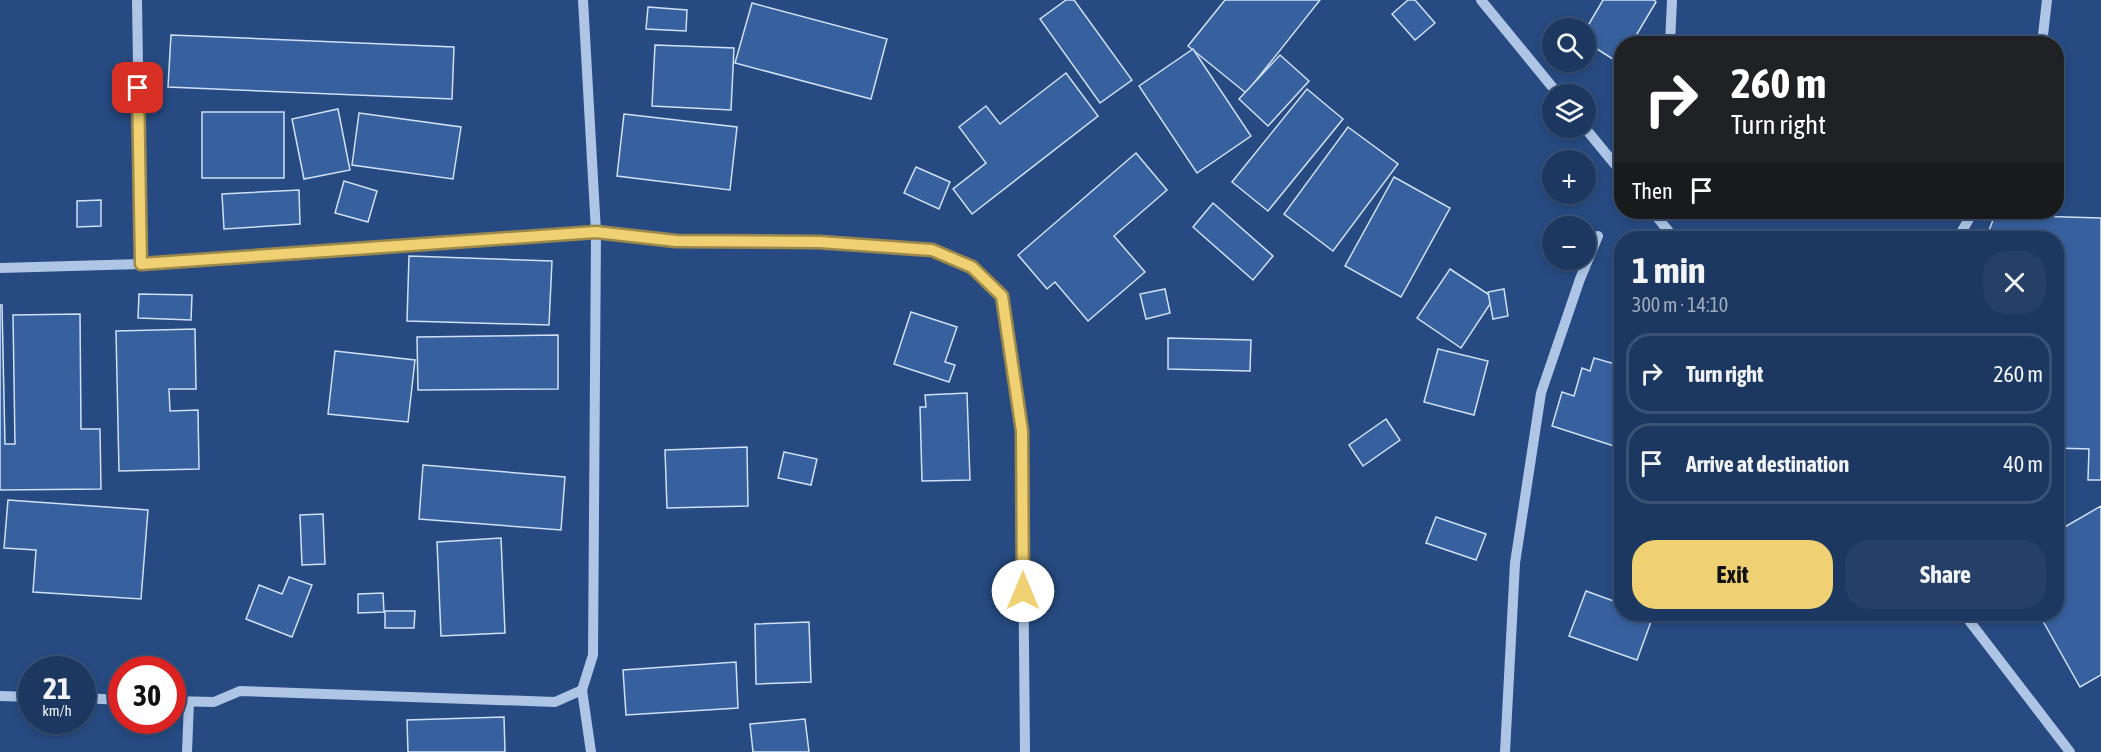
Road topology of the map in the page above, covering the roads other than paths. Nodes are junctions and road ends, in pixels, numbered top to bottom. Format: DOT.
graph roads {
  1 [pos="137,0"];
  2 [pos="583,0"];
  3 [pos="1481,0"];
  4 [pos="1672,0"];
  5 [pos="2047,0"];
  6 [pos="1670,36"];
  7 [pos="2043,36"];
  8 [pos="1550,84"];
  9 [pos="1593,138"];
  10 [pos="1614,163"];
  11 [pos="1660,219"];
  12 [pos="1669,231"];
  13 [pos="596,232"];
  14 [pos="1598,236"];
  15 [pos="141,264"];
  16 [pos="0,268"];
  17 [pos="1969,621"];
  18 [pos="582,690"];
  19 [pos="0,696"];
  20 [pos="18,697"];
  21 [pos="186,702"];
  22 [pos="189,702"];
  23 [pos="187,752"];
  24 [pos="591,752"];
  25 [pos="1025,752"];
  26 [pos="1505,752"];
  27 [pos="2070,752"];
  1 -- 15 [label="street"];
  2 -- 13 [label="street"];
  3 -- 8 [label="street"];
  4 -- 6 [label="street"];
  5 -- 7 [label="street"];
  9 -- 10 [label="street"];
  11 -- 12 [label="street"];
  13 -- 15 [label="street"];
  13 -- 18 [label="street"];
  13 -- 25 [label="street"];
  14 -- 26 [label="street"];
  15 -- 16 [label="street"];
  17 -- 27 [label="street"];
  18 -- 22 [label="street"];
  18 -- 24 [label="street"];
  19 -- 20 [label="street"];
  21 -- 22 [label="street"];
  22 -- 23 [label="street"];
}
